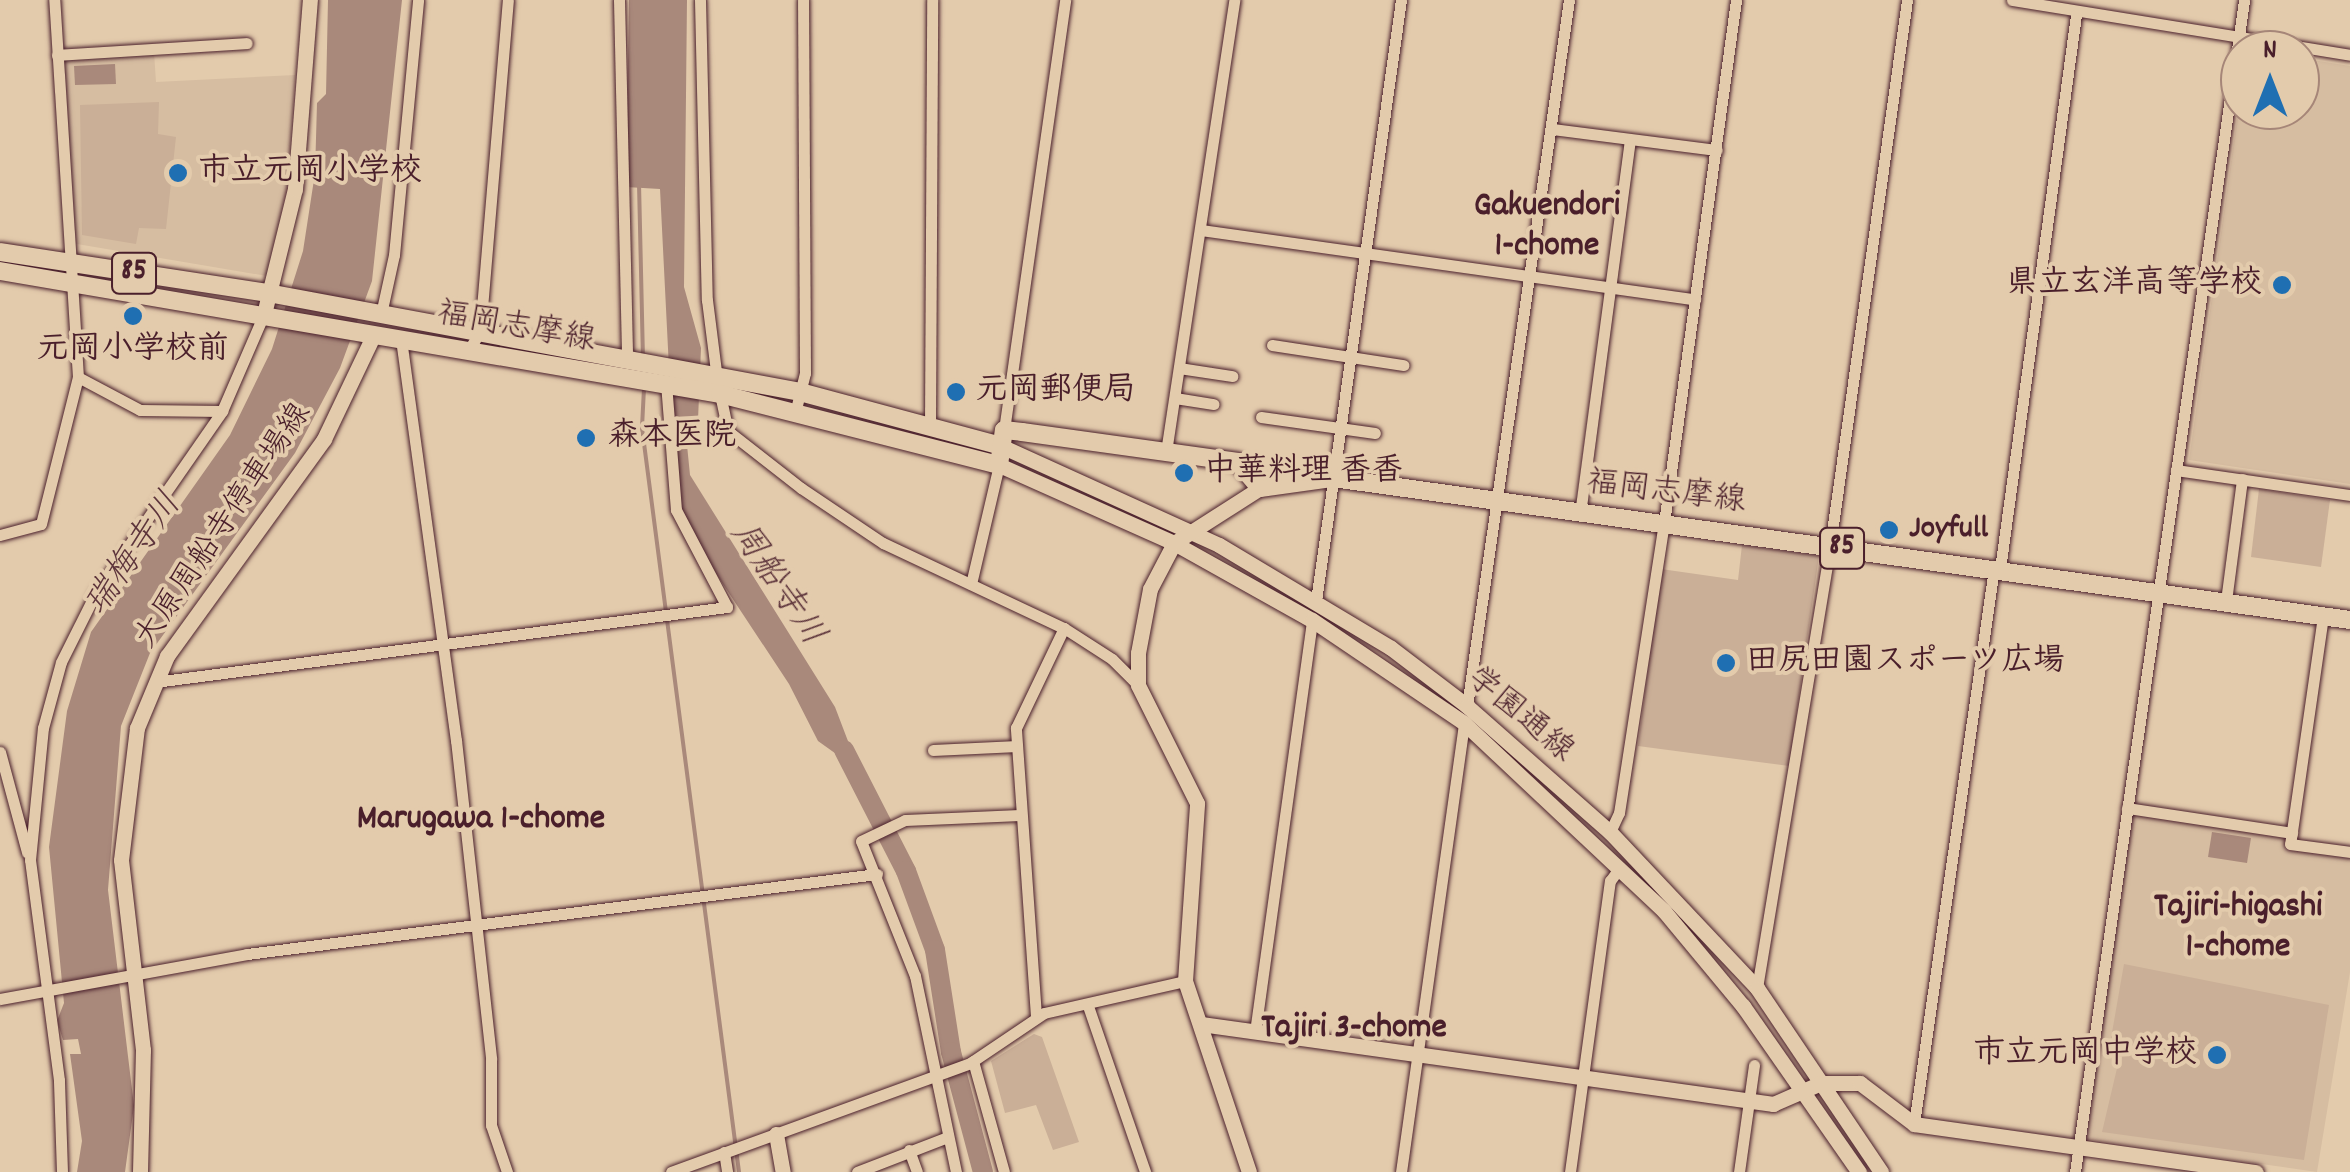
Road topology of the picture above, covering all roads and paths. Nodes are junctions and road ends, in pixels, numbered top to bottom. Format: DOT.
graph roads {
  1 [pos="54,0"];
  2 [pos="310,0"];
  3 [pos="418,0"];
  4 [pos="508,0"];
  5 [pos="620,0"];
  6 [pos="700,0"];
  7 [pos="803,0"];
  8 [pos="932,0"];
  9 [pos="1065,0"];
  10 [pos="1234,0"];
  11 [pos="1401,0"];
  12 [pos="1568,0"];
  13 [pos="1736,0"];
  14 [pos="1907,0"];
  15 [pos="2012,0"];
  16 [pos="2244,0"];
  17 [pos="2073,8"];
  18 [pos="2239,30"];
  19 [pos="2220,35"];
  20 [pos="247,43"];
  21 [pos="2320,50"];
  22 [pos="56,55"];
  23 [pos="2350,55"];
  24 [pos="1552,129"];
  25 [pos="2225,130"];
  26 [pos="1630,140"];
  27 [pos="1717,150"];
  28 [pos="1201,230"];
  29 [pos="1365,251"];
  30 [pos="0,252"];
  31 [pos="68,263"];
  32 [pos="0,271"];
  33 [pos="1530,274"];
  34 [pos="69,285"];
  35 [pos="1613,286"];
  36 [pos="268,293"];
  37 [pos="1696,300"];
  38 [pos="264,314"];
  39 [pos="382,314"];
  40 [pos="480,332"];
  41 [pos="374,334"];
  42 [pos="401,340"];
  43 [pos="1272,345"];
  44 [pos="468,351"];
  45 [pos="1348,354"];
  46 [pos="1403,365"];
  47 [pos="1179,368"];
  48 [pos="628,370"];
  49 [pos="1232,376"];
  50 [pos="78,377"];
  51 [pos="666,384"];
  52 [pos="715,384"];
  53 [pos="1174,398"];
  54 [pos="798,401"];
  55 [pos="1214,404"];
  56 [pos="222,411"];
  57 [pos="1261,417"];
  58 [pos="930,426"];
  59 [pos="1338,428"];
  60 [pos="1375,433"];
  61 [pos="1001,447"];
  62 [pos="1166,452"];
  63 [pos="2176,470"];
  64 [pos="1333,478"];
  65 [pos="2242,479"];
  66 [pos="1260,488"];
  67 [pos="2350,495"];
  68 [pos="1498,501"];
  69 [pos="1580,514"];
  70 [pos="1664,523"];
  71 [pos="1186,531"];
  72 [pos="0,535"];
  73 [pos="1174,543"];
  74 [pos="1830,546"];
  75 [pos="1997,569"];
  76 [pos="972,584"];
  77 [pos="2158,592"];
  78 [pos="1316,600"];
  79 [pos="2226,601"];
  80 [pos="2324,616"];
  81 [pos="1312,620"];
  82 [pos="2350,620"];
  83 [pos="1064,628"];
  84 [pos="444,647"];
  85 [pos="156,682"];
  86 [pos="1138,686"];
  87 [pos="1467,706"];
  88 [pos="1464,723"];
  89 [pos="1017,746"];
  90 [pos="934,750"];
  91 [pos="0,752"];
  92 [pos="2127,808"];
  93 [pos="1020,815"];
  94 [pos="1610,832"];
  95 [pos="2292,833"];
  96 [pos="2350,852"];
  97 [pos="30,860"];
  98 [pos="1620,866"];
  99 [pos="877,874"];
  100 [pos="476,924"];
  101 [pos="131,974"];
  102 [pos="1185,982"];
  103 [pos="48,988"];
  104 [pos="1757,988"];
  105 [pos="0,999"];
  106 [pos="1088,1006"];
  107 [pos="1036,1016"];
  108 [pos="1201,1024"];
  109 [pos="1255,1032"];
  110 [pos="1418,1052"];
  111 [pos="972,1062"];
  112 [pos="1754,1065"];
  113 [pos="1583,1074"];
  114 [pos="934,1075"];
  115 [pos="1821,1083"];
  116 [pos="1806,1092"];
  117 [pos="1749,1101"];
  118 [pos="1914,1124"];
  119 [pos="776,1134"];
  120 [pos="945,1138"];
  121 [pos="2079,1147"];
  122 [pos="909,1150"];
  123 [pos="724,1152"];
  124 [pos="62,1172"];
  125 [pos="140,1172"];
  126 [pos="507,1172"];
  127 [pos="671,1172"];
  128 [pos="726,1172"];
  129 [pos="783,1172"];
  130 [pos="857,1172"];
  131 [pos="918,1172"];
  132 [pos="956,1172"];
  133 [pos="1004,1172"];
  134 [pos="1145,1172"];
  135 [pos="1250,1172"];
  136 [pos="1401,1172"];
  137 [pos="1570,1172"];
  138 [pos="1739,1172"];
  139 [pos="1859,1172"];
  140 [pos="1881,1172"];
  141 [pos="2075,1172"];
  142 [pos="2249,1172"];
  1 -- 22 [label="street"];
  2 -- 36 [label="street"];
  3 -- 39 [label="street"];
  4 -- 40 [label="street"];
  5 -- 48 [label="street"];
  6 -- 52 [label="street"];
  7 -- 54 [label="street"];
  8 -- 58 [label="street"];
  9 -- 61 [label="street"];
  10 -- 28 [label="street"];
  11 -- 29 [label="street"];
  12 -- 24 [label="street"];
  13 -- 27 [label="street"];
  14 -- 74 [label="street"];
  15 -- 17 [label="street"];
  16 -- 18 [label="street"];
  17 -- 19 [label="street"];
  17 -- 75 [label="street"];
  20 -- 22 [label="street"];
  21 -- 23 [label="street"];
  22 -- 31 [label="street"];
  24 -- 26 [label="street"];
  24 -- 33 [label="street"];
  25 -- 63 [label="street"];
  26 -- 27 [label="street"];
  26 -- 35 [label="street"];
  27 -- 37 [label="street"];
  28 -- 29 [label="street"];
  28 -- 47 [label="street"];
  29 -- 33 [label="street"];
  29 -- 45 [label="street"];
  30 -- 31 [label="main road, 福岡志摩線 / 85"];
  31 -- 34 [label="street"];
  31 -- 36 [label="main road, 福岡志摩線 / 85"];
  32 -- 34 [label="main road, 福岡志摩線 / 85"];
  33 -- 35 [label="street"];
  33 -- 68 [label="street"];
  34 -- 38 [label="main road, 福岡志摩線 / 85"];
  34 -- 50 [label="street"];
  35 -- 37 [label="street"];
  35 -- 69 [label="street"];
  36 -- 38 [label="street"];
  36 -- 39 [label="main road, 福岡志摩線 / 85"];
  37 -- 70 [label="street"];
  38 -- 41 [label="main road, 福岡志摩線 / 85"];
  38 -- 56 [label="street"];
  39 -- 40 [label="main road, 福岡志摩線 / 85"];
  40 -- 44 [label="street"];
  40 -- 48 [label="main road, 福岡志摩線 / 85"];
  41 -- 42 [label="main road, 福岡志摩線 / 85"];
  41 -- 85 [label="street, 大原周船寺停車場線"];
  42 -- 44 [label="main road, 福岡志摩線 / 85"];
  42 -- 84 [label="street"];
  43 -- 45 [label="street"];
  44 -- 48 [label="main road, 福岡志摩線 / 85"];
  45 -- 46 [label="street"];
  45 -- 59 [label="street"];
  47 -- 49 [label="street"];
  47 -- 53 [label="street"];
  48 -- 51 [label="main road, 福岡志摩線 / 85"];
  48 -- 52 [label="main road, 85"];
  50 -- 56 [label="street"];
  50 -- 72 [label="street"];
  51 -- 52 [label="main road, 福岡志摩線 / 85"];
  51 -- 84 [label="street"];
  52 -- 54 [label="main road, 福岡志摩線 / 85"];
  52 -- 76 [label="street"];
  53 -- 55 [label="street"];
  53 -- 62 [label="street"];
  54 -- 58 [label="main road, 福岡志摩線 / 85"];
  54 -- 61 [label="main road, 福岡志摩線 / 85"];
  56 -- 97 [label="street"];
  57 -- 59 [label="street"];
  58 -- 61 [label="main road, 福岡志摩線 / 85"];
  59 -- 60 [label="street"];
  59 -- 64 [label="street"];
  61 -- 62 [label="main road, 福岡志摩線 / 85"];
  61 -- 71 [label="street, 学園通線"];
  61 -- 73 [label="street, 学園通線"];
  61 -- 76 [label="street"];
  62 -- 66 [label="main road, 福岡志摩線 / 85"];
  63 -- 65 [label="street"];
  63 -- 77 [label="street"];
  64 -- 66 [label="main road, 福岡志摩線 / 85"];
  64 -- 68 [label="main road, 福岡志摩線 / 85"];
  64 -- 78 [label="street"];
  65 -- 67 [label="street"];
  65 -- 79 [label="street"];
  66 -- 71 [label="street"];
  68 -- 69 [label="main road, 福岡志摩線 / 85"];
  68 -- 87 [label="street"];
  69 -- 70 [label="main road, 福岡志摩線 / 85"];
  70 -- 74 [label="main road, 福岡志摩線 / 85"];
  70 -- 94 [label="street"];
  71 -- 73 [label="street"];
  71 -- 78 [label="street, 学園通線"];
  73 -- 81 [label="street, 学園通線"];
  73 -- 86 [label="street"];
  74 -- 75 [label="main road, 福岡志摩線 / 85"];
  74 -- 104 [label="street"];
  75 -- 77 [label="main road, 福岡志摩線 / 85"];
  75 -- 118 [label="street"];
  76 -- 83 [label="street"];
  77 -- 79 [label="main road, 福岡志摩線 / 85"];
  77 -- 92 [label="street"];
  78 -- 87 [label="street, 学園通線"];
  79 -- 80 [label="main road, 福岡志摩線 / 85"];
  80 -- 82 [label="main road, 福岡志摩線 / 85"];
  80 -- 95 [label="street"];
  81 -- 88 [label="street, 学園通線"];
  81 -- 109 [label="street"];
  83 -- 86 [label="street"];
  83 -- 89 [label="street"];
  84 -- 85 [label="street"];
  84 -- 100 [label="street"];
  85 -- 101 [label="street, 大原周船寺停車場線"];
  86 -- 102 [label="street"];
  87 -- 94 [label="street, 学園通線"];
  88 -- 98 [label="street, 学園通線"];
  88 -- 110 [label="street"];
  89 -- 90 [label="street"];
  89 -- 93 [label="street"];
  91 -- 97 [label="street"];
  92 -- 95 [label="street"];
  92 -- 121 [label="street"];
  93 -- 99 [label="street"];
  93 -- 107 [label="street"];
  94 -- 104 [label="street, 学園通線"];
  95 -- 96 [label="street"];
  97 -- 103 [label="street"];
  98 -- 113 [label="street"];
  98 -- 116 [label="street, 学園通線"];
  99 -- 100 [label="street"];
  99 -- 114 [label="street"];
  100 -- 101 [label="street"];
  100 -- 126 [label="street"];
  101 -- 103 [label="street"];
  101 -- 125 [label="street, 大原周船寺停車場線"];
  102 -- 106 [label="street"];
  102 -- 108 [label="street"];
  103 -- 105 [label="street"];
  103 -- 124 [label="street"];
  104 -- 115 [label="street, 学園通線"];
  106 -- 107 [label="street"];
  106 -- 134 [label="street"];
  107 -- 111 [label="street"];
  108 -- 109 [label="street"];
  108 -- 135 [label="street"];
  109 -- 110 [label="street"];
  110 -- 113 [label="street"];
  110 -- 136 [label="street"];
  111 -- 114 [label="street"];
  111 -- 133 [label="street"];
  112 -- 117 [label="street"];
  113 -- 117 [label="street"];
  113 -- 137 [label="street"];
  114 -- 119 [label="street"];
  114 -- 120 [label="street"];
  115 -- 116 [label="street"];
  115 -- 118 [label="street"];
  115 -- 140 [label="street, 学園通線"];
  116 -- 117 [label="street"];
  116 -- 139 [label="street, 学園通線"];
  117 -- 138 [label="street"];
  118 -- 121 [label="street"];
  119 -- 123 [label="street"];
  119 -- 129 [label="street"];
  120 -- 122 [label="street"];
  120 -- 132 [label="street"];
  121 -- 141 [label="street"];
  121 -- 142 [label="street"];
  122 -- 130 [label="street"];
  122 -- 131 [label="street"];
  123 -- 127 [label="street"];
  123 -- 128 [label="street"];
}
